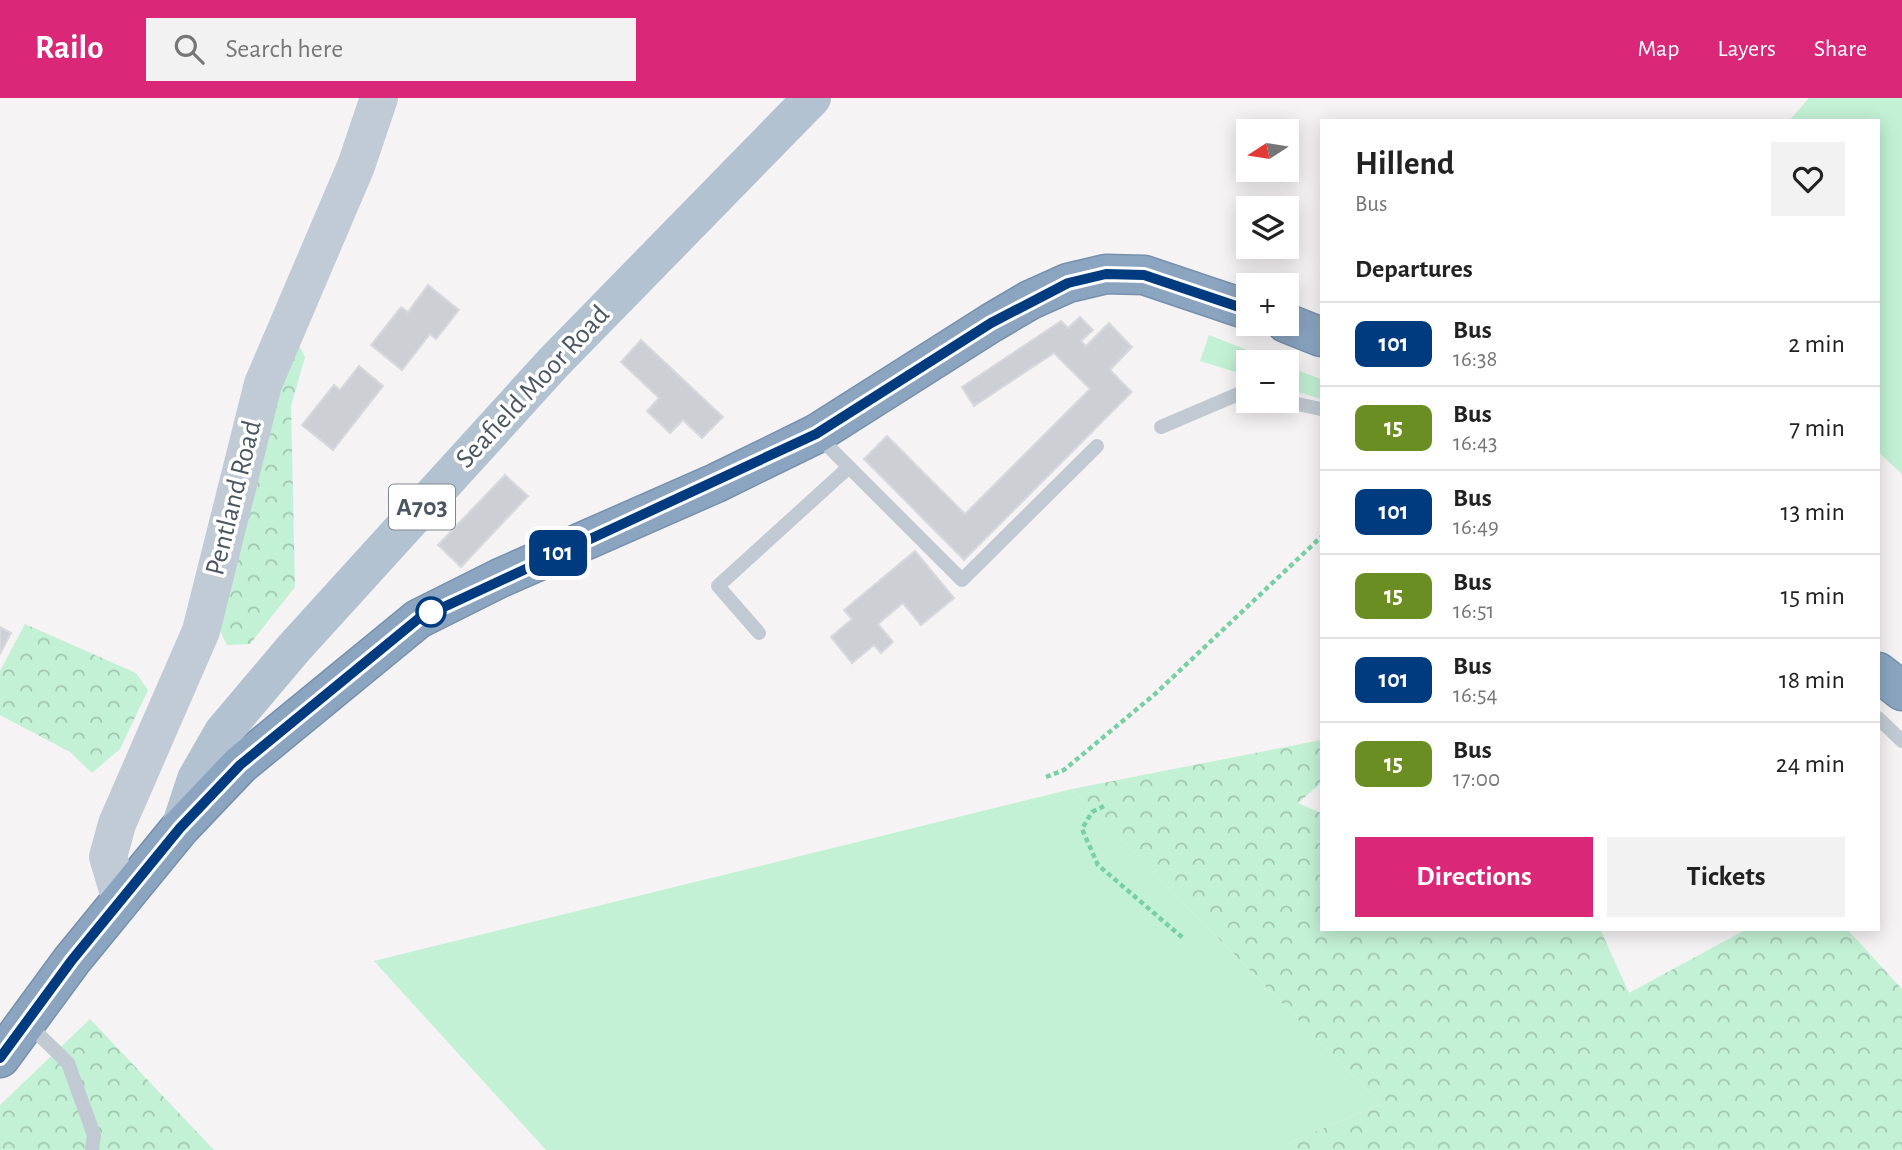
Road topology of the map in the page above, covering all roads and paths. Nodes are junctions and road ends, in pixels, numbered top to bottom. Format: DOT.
graph roads {
  1 [pos="379,98"];
  2 [pos="811,98"];
  3 [pos="1236,306"];
  4 [pos="1299,328"];
  5 [pos="1320,337"];
  6 [pos="1236,395"];
  7 [pos="1299,404"];
  8 [pos="1320,409"];
  9 [pos="1161,427"];
  10 [pos="816,434"];
  11 [pos="1097,446"];
  12 [pos="849,467"];
  13 [pos="1320,538"];
  14 [pos="759,634"];
  15 [pos="1880,674"];
  16 [pos="1902,691"];
  17 [pos="1880,720"];
  18 [pos="1902,741"];
  19 [pos="1046,777"];
  20 [pos="1104,806"];
  21 [pos="180,828"];
  22 [pos="121,900"];
  23 [pos="1184,938"];
  24 [pos="27,1023"];
  25 [pos="0,1058"];
  26 [pos="92,1150"];
  1 -- 22 [label="street, Pentland Road"];
  2 -- 21 [label="main road, Seafield Moor Road / A703"];
  3 -- 10 [label="highway"];
  4 -- 5 [label="highway"];
  6 -- 9 [label="lane"];
  7 -- 8 [label="lane"];
  10 -- 12 [label="lane"];
  10 -- 21 [label="highway"];
  11 -- 12 [label="lane"];
  12 -- 14 [label="lane"];
  13 -- 19 [label="path"];
  15 -- 16 [label="highway"];
  17 -- 18 [label="lane"];
  20 -- 23 [label="path"];
  21 -- 22 [label="highway"];
  22 -- 24 [label="highway"];
  24 -- 25 [label="highway"];
  24 -- 26 [label="lane"];
}
